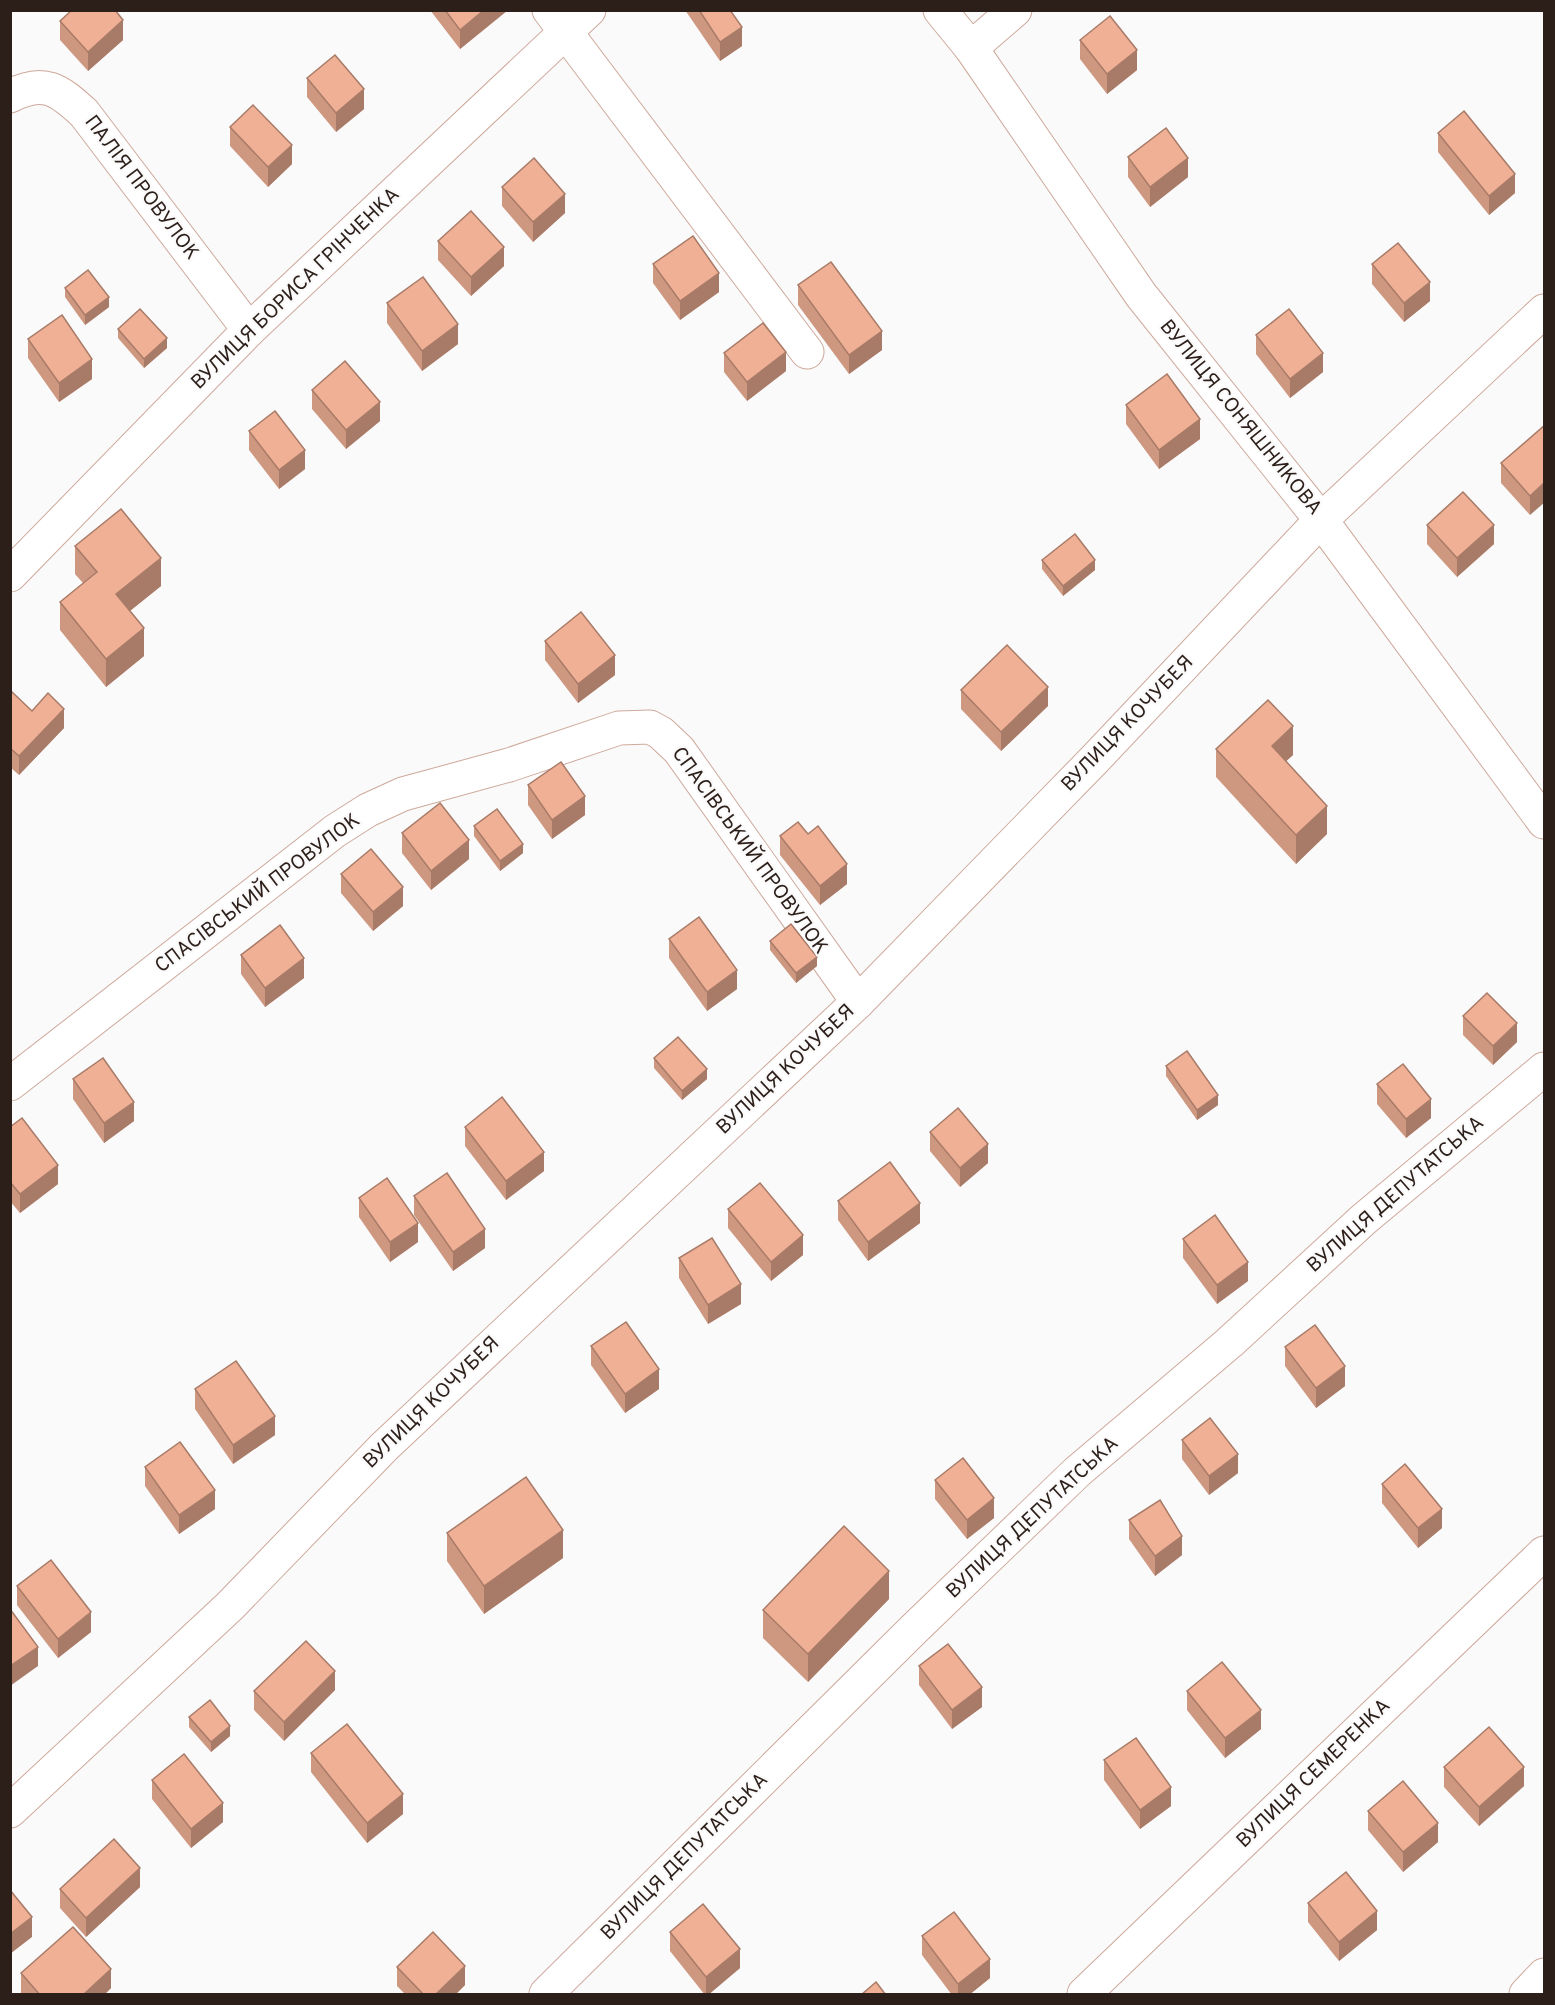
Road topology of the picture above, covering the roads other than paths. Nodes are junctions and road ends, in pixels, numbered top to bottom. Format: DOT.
graph roads {
  1 [pos="940,10"];
  2 [pos="1015,10"];
  3 [pos="568,18"];
  4 [pos="971,48"];
  5 [pos="10,96"];
  6 [pos="1545,311"];
  7 [pos="249,330"];
  8 [pos="807,351"];
  9 [pos="1322,520"];
  10 [pos="10,575"];
  11 [pos="1545,822"];
  12 [pos="858,1002"];
  13 [pos="1545,1069"];
  14 [pos="10,1084"];
  15 [pos="1545,1553"];
  16 [pos="10,1811"];
  17 [pos="1545,1975"];
  18 [pos="546,1995"];
  19 [pos="1084,1995"];
  20 [pos="1526,1995"];
  1 -- 4 [label="street, ВУЛИЦЯ СОНЯШНИКОВА"];
  2 -- 4 [label="street"];
  3 -- 7 [label="street, ВУЛИЦЯ БОРИСА ГРІНЧЕНКА"];
  3 -- 8 [label="street"];
  4 -- 9 [label="street, ВУЛИЦЯ СОНЯШНИКОВА"];
  5 -- 7 [label="street, ПАЛІЯ ПРОВУЛОК"];
  6 -- 9 [label="street, ВУЛИЦЯ КОЧУБЕЯ"];
  7 -- 10 [label="street, ВУЛИЦЯ БОРИСА ГРІНЧЕНКА"];
  9 -- 11 [label="street, ВУЛИЦЯ СОНЯШНИКОВА"];
  9 -- 12 [label="street, ВУЛИЦЯ КОЧУБЕЯ"];
  12 -- 14 [label="street, СПАСІВСЬКИЙ ПРОВУЛОК"];
  12 -- 16 [label="street, ВУЛИЦЯ КОЧУБЕЯ"];
  13 -- 18 [label="street, ВУЛИЦЯ ДЕПУТАТСЬКА"];
  15 -- 19 [label="street, ВУЛИЦЯ СЕМЕРЕНКА"];
  17 -- 20 [label="street"];
}
